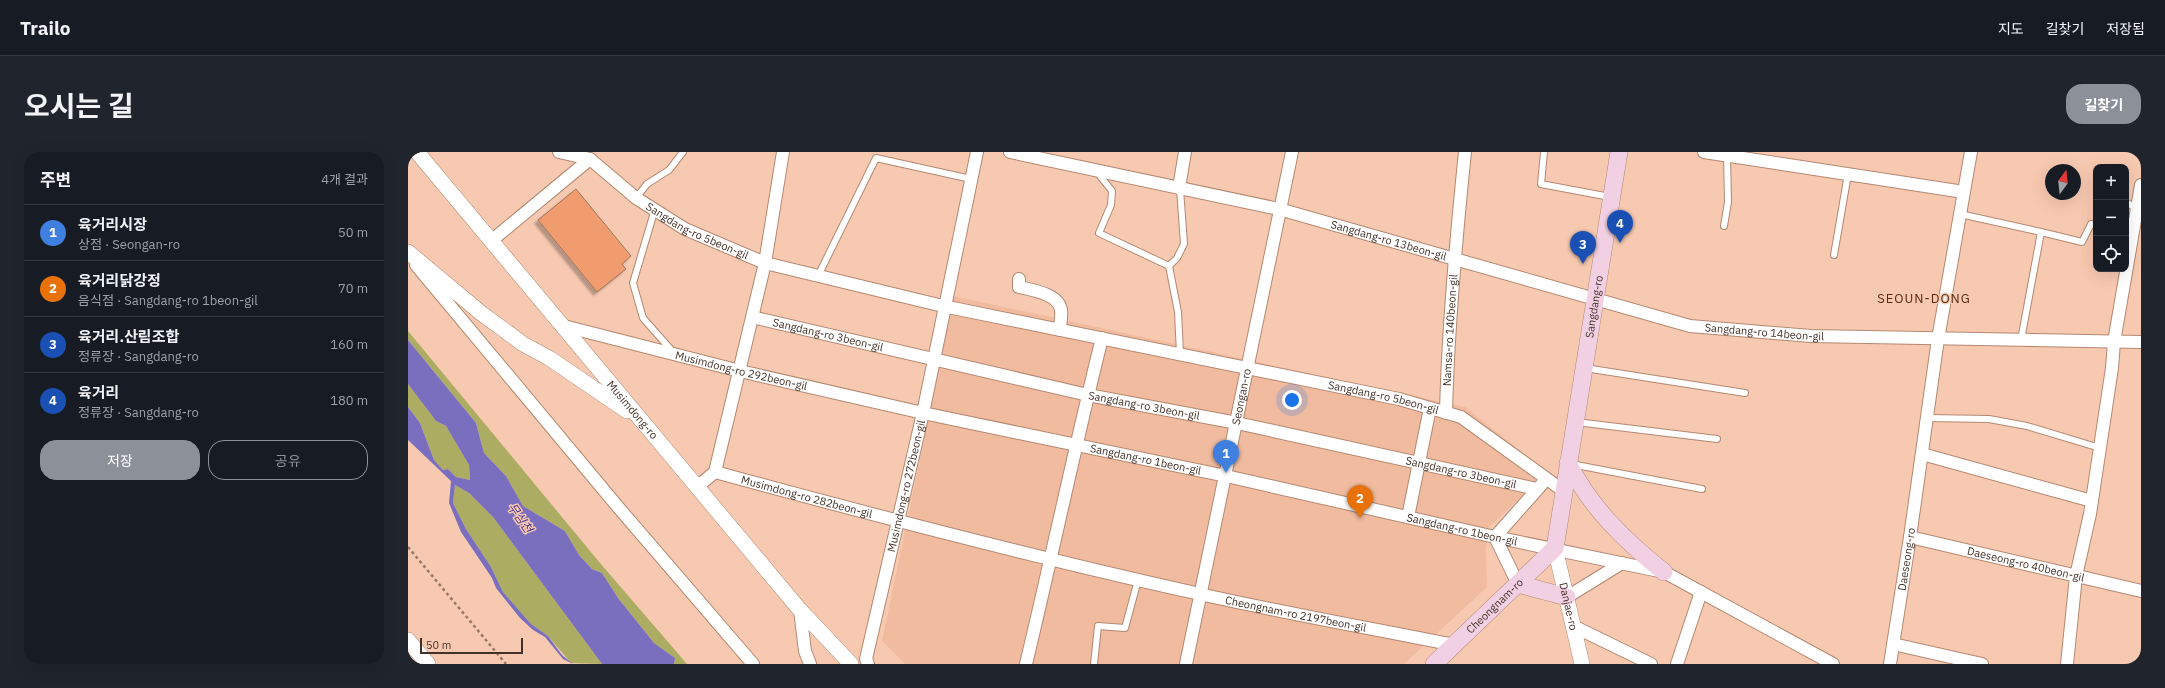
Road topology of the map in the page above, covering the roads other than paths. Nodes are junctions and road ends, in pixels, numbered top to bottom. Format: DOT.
graph roads {
  1 [pos="417,152"];
  2 [pos="559,152"];
  3 [pos="683,152"];
  4 [pos="783,152"];
  5 [pos="977,152"];
  6 [pos="1010,152"];
  7 [pos="1185,152"];
  8 [pos="1292,152"];
  9 [pos="1465,152"];
  10 [pos="1544,152"];
  11 [pos="1619,152"];
  12 [pos="1704,152"];
  13 [pos="1972,152"];
  14 [pos="1726,155"];
  15 [pos="589,156"];
  16 [pos="1052,157"];
  17 [pos="1097,172"];
  18 [pos="1848,174"];
  19 [pos="971,179"];
  20 [pos="2141,185"];
  21 [pos="1179,188"];
  22 [pos="1964,192"];
  23 [pos="1612,197"];
  24 [pos="636,198"];
  25 [pos="2129,204"];
  26 [pos="1279,209"];
  27 [pos="2137,209"];
  28 [pos="655,210"];
  29 [pos="1960,214"];
  30 [pos="2093,224"];
  31 [pos="1724,226"];
  32 [pos="2137,228"];
  33 [pos="2041,232"];
  34 [pos="491,242"];
  35 [pos="408,254"];
  36 [pos="1834,255"];
  37 [pos="1454,259"];
  38 [pos="765,263"];
  39 [pos="1169,266"];
  40 [pos="818,276"];
  41 [pos="1019,279"];
  42 [pos="1595,300"];
  43 [pos="943,306"];
  44 [pos="752,317"];
  45 [pos="560,325"];
  46 [pos="1060,330"];
  47 [pos="1102,338"];
  48 [pos="1938,339"];
  49 [pos="2021,340"];
  50 [pos="2114,342"];
  51 [pos="2141,342"];
  52 [pos="675,354"];
  53 [pos="1180,354"];
  54 [pos="933,359"];
  55 [pos="1249,368"];
  56 [pos="1584,368"];
  57 [pos="740,371"];
  58 [pos="1745,393"];
  59 [pos="1088,395"];
  60 [pos="1430,408"];
  61 [pos="923,413"];
  62 [pos="1446,413"];
  63 [pos="1927,418"];
  64 [pos="643,422"];
  65 [pos="1575,422"];
  66 [pos="1237,423"];
  67 [pos="1718,439"];
  68 [pos="1075,446"];
  69 [pos="2100,448"];
  70 [pos="1922,454"];
  71 [pos="1419,462"];
  72 [pos="1568,463"];
  73 [pos="716,472"];
  74 [pos="1226,476"];
  75 [pos="1546,479"];
  76 [pos="697,487"];
  77 [pos="1537,489"];
  78 [pos="1702,489"];
  79 [pos="1565,492"];
  80 [pos="2092,500"];
  81 [pos="1408,517"];
  82 [pos="898,522"];
  83 [pos="1495,537"];
  84 [pos="1910,537"];
  85 [pos="1555,548"];
  86 [pos="1051,560"];
  87 [pos="1622,563"];
  88 [pos="1664,572"];
  89 [pos="2076,576"];
  90 [pos="1138,580"];
  91 [pos="1518,584"];
  92 [pos="2141,591"];
  93 [pos="1701,592"];
  94 [pos="1201,595"];
  95 [pos="1567,597"];
  96 [pos="800,610"];
  97 [pos="1573,626"];
  98 [pos="408,640"];
  99 [pos="1893,644"];
  100 [pos="1454,645"];
  101 [pos="428,664"];
  102 [pos="753,664"];
  103 [pos="810,664"];
  104 [pos="851,664"];
  105 [pos="868,664"];
  106 [pos="1026,664"];
  107 [pos="1094,664"];
  108 [pos="1186,664"];
  109 [pos="1434,664"];
  110 [pos="1582,664"];
  111 [pos="1651,664"];
  112 [pos="1677,664"];
  113 [pos="1833,664"];
  114 [pos="1890,664"];
  115 [pos="1982,664"];
  116 [pos="2066,664"];
  1 -- 34 [label="street, Musimdong-ro"];
  2 -- 15 [label="street"];
  3 -- 24 [label="lane"];
  4 -- 38 [label="street"];
  5 -- 19 [label="street, Musimdong-ro 272beon-gil"];
  6 -- 16 [label="street, Sangdang-ro 13beon-gil"];
  7 -- 21 [label="street"];
  8 -- 26 [label="street, Seongan-ro"];
  9 -- 37 [label="street, Namsa-ro 140beon-gil"];
  10 -- 23 [label="lane"];
  11 -- 23 [label="main road, Sangdang-ro"];
  12 -- 14 [label="street"];
  13 -- 22 [label="street, Daeseong-ro"];
  14 -- 18 [label="street"];
  14 -- 31 [label="lane"];
  15 -- 24 [label="street, Sangdang-ro 5beon-gil"];
  15 -- 34 [label="street"];
  16 -- 17 [label="street, Sangdang-ro 13beon-gil"];
  17 -- 21 [label="street, Sangdang-ro 13beon-gil"];
  17 -- 39 [label="lane"];
  18 -- 22 [label="street"];
  18 -- 36 [label="lane"];
  19 -- 40 [label="lane"];
  19 -- 43 [label="street, Musimdong-ro 272beon-gil"];
  20 -- 27 [label="street"];
  21 -- 26 [label="street, Sangdang-ro 13beon-gil"];
  21 -- 39 [label="lane"];
  22 -- 29 [label="street, Daeseong-ro"];
  23 -- 42 [label="main road, Sangdang-ro"];
  24 -- 28 [label="street, Sangdang-ro 5beon-gil"];
  25 -- 27 [label="lane"];
  26 -- 37 [label="street, Sangdang-ro 13beon-gil"];
  26 -- 55 [label="street, Seongan-ro"];
  27 -- 32 [label="street"];
  28 -- 38 [label="street, Sangdang-ro 5beon-gil"];
  28 -- 52 [label="lane"];
  29 -- 33 [label="lane"];
  29 -- 48 [label="street, Daeseong-ro"];
  30 -- 33 [label="lane"];
  32 -- 50 [label="street"];
  33 -- 49 [label="lane"];
  34 -- 45 [label="street, Musimdong-ro"];
  35 -- 64 [label="street"];
  35 -- 102 [label="street"];
  37 -- 42 [label="street, Sangdang-ro 13beon-gil"];
  37 -- 62 [label="street, Namsa-ro 140beon-gil"];
  38 -- 40 [label="street, Sangdang-ro 5beon-gil"];
  38 -- 44 [label="street"];
  39 -- 53 [label="lane"];
  40 -- 43 [label="street, Sangdang-ro 5beon-gil"];
  41 -- 46 [label="street"];
  42 -- 48 [label="street, Sangdang-ro 14beon-gil"];
  42 -- 56 [label="main road, Sangdang-ro"];
  43 -- 46 [label="street, Sangdang-ro 5beon-gil"];
  43 -- 54 [label="street, Musimdong-ro 272beon-gil"];
  44 -- 54 [label="street, Sangdang-ro 3beon-gil"];
  44 -- 57 [label="street"];
  45 -- 52 [label="street, Musimdong-ro 292beon-gil"];
  45 -- 64 [label="street, Musimdong-ro"];
  46 -- 47 [label="street, Sangdang-ro 5beon-gil"];
  47 -- 53 [label="street, Sangdang-ro 5beon-gil"];
  47 -- 59 [label="street"];
  48 -- 49 [label="street, Sangdang-ro 14beon-gil"];
  48 -- 63 [label="street, Daeseong-ro"];
  49 -- 50 [label="street, Sangdang-ro 14beon-gil"];
  50 -- 51 [label="street, Sangdang-ro 14beon-gil"];
  50 -- 69 [label="street"];
  52 -- 57 [label="street, Musimdong-ro 292beon-gil"];
  53 -- 55 [label="street, Sangdang-ro 5beon-gil"];
  54 -- 59 [label="street, Sangdang-ro 3beon-gil"];
  54 -- 61 [label="street, Musimdong-ro 272beon-gil"];
  55 -- 60 [label="street, Sangdang-ro 5beon-gil"];
  55 -- 66 [label="street, Seongan-ro"];
  56 -- 58 [label="lane"];
  56 -- 65 [label="main road, Sangdang-ro"];
  57 -- 61 [label="street, Musimdong-ro 292beon-gil"];
  57 -- 73 [label="street"];
  59 -- 66 [label="street, Sangdang-ro 3beon-gil"];
  59 -- 68 [label="street"];
  60 -- 62 [label="street, Sangdang-ro 5beon-gil"];
  60 -- 71 [label="street"];
  61 -- 68 [label="street, Sangdang-ro 1beon-gil"];
  61 -- 82 [label="street, Musimdong-ro 272beon-gil"];
  62 -- 75 [label="street, Sangdang-ro 5beon-gil"];
  63 -- 69 [label="lane"];
  63 -- 70 [label="street, Daeseong-ro"];
  64 -- 76 [label="street, Musimdong-ro"];
  65 -- 67 [label="lane"];
  65 -- 72 [label="main road, Sangdang-ro"];
  66 -- 71 [label="street, Sangdang-ro 3beon-gil"];
  66 -- 74 [label="street, Seongan-ro"];
  68 -- 74 [label="street, Sangdang-ro 1beon-gil"];
  68 -- 86 [label="street"];
  69 -- 80 [label="street"];
  70 -- 80 [label="street"];
  70 -- 84 [label="street, Daeseong-ro"];
  71 -- 77 [label="street, Sangdang-ro 3beon-gil"];
  71 -- 81 [label="street"];
  72 -- 78 [label="lane"];
  72 -- 79 [label="main road, Sangdang-ro"];
  72 -- 88 [label="main road"];
  73 -- 76 [label="street"];
  73 -- 82 [label="street, Musimdong-ro 282beon-gil"];
  74 -- 81 [label="street, Sangdang-ro 1beon-gil"];
  74 -- 94 [label="street, Seongan-ro"];
  75 -- 77 [label="street"];
  75 -- 79 [label="street, Sangdang-ro 5beon-gil"];
  76 -- 96 [label="street, Musimdong-ro"];
  77 -- 83 [label="street"];
  79 -- 85 [label="main road, Sangdang-ro"];
  80 -- 89 [label="street"];
  81 -- 83 [label="street, Sangdang-ro 1beon-gil"];
  82 -- 86 [label="street, Cheongnam-ro 2197beon-gil"];
  82 -- 105 [label="street, Musimdong-ro 272beon-gil"];
  83 -- 85 [label="street, Sangdang-ro 1beon-gil"];
  83 -- 91 [label="street"];
  84 -- 89 [label="street, Daeseong-ro 40beon-gil"];
  84 -- 99 [label="street, Daeseong-ro"];
  85 -- 87 [label="street, Sangdang-ro 1beon-gil"];
  85 -- 91 [label="main road, Cheongnam-ro"];
  85 -- 95 [label="street, Danjae-ro"];
  86 -- 90 [label="street, Cheongnam-ro 2197beon-gil"];
  86 -- 106 [label="street"];
  87 -- 88 [label="street, Sangdang-ro 1beon-gil"];
  87 -- 95 [label="street"];
  88 -- 93 [label="street, Sangdang-ro 1beon-gil"];
  89 -- 92 [label="street, Daeseong-ro 40beon-gil"];
  89 -- 116 [label="street"];
  90 -- 94 [label="street, Cheongnam-ro 2197beon-gil"];
  90 -- 107 [label="lane"];
  91 -- 95 [label="main road"];
  91 -- 100 [label="main road, Cheongnam-ro"];
  93 -- 112 [label="street"];
  93 -- 113 [label="street, Sangdang-ro 1beon-gil"];
  94 -- 100 [label="street, Cheongnam-ro 2197beon-gil"];
  94 -- 108 [label="street, Seongan-ro"];
  95 -- 97 [label="street, Danjae-ro"];
  96 -- 103 [label="street"];
  96 -- 104 [label="street, Musimdong-ro"];
  97 -- 110 [label="street, Danjae-ro"];
  97 -- 111 [label="street"];
  98 -- 101 [label="street"];
  99 -- 114 [label="street, Daeseong-ro"];
  99 -- 115 [label="street"];
  100 -- 109 [label="main road, Cheongnam-ro"];
}
